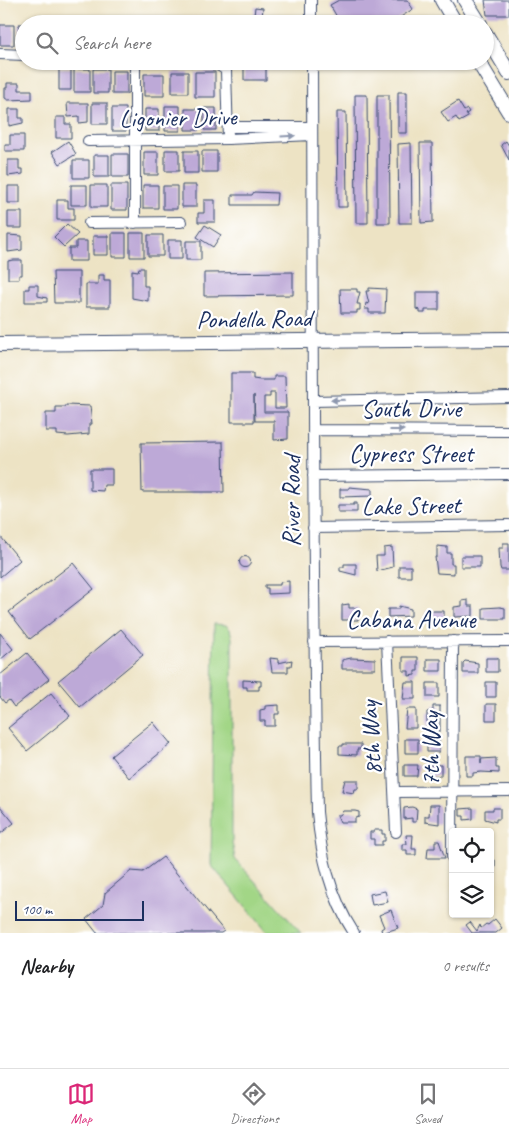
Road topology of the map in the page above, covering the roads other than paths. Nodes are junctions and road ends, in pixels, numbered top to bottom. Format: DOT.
graph roads {
  1 [pos="311,0"];
  2 [pos="442,0"];
  3 [pos="465,0"];
  4 [pos="311,15"];
  5 [pos="451,15"];
  6 [pos="474,15"];
  7 [pos="494,48"];
  8 [pos="0,54"];
  9 [pos="15,55"];
  10 [pos="135,70"];
  11 [pos="226,70"];
  12 [pos="312,70"];
  13 [pos="483,70"];
  14 [pos="490,70"];
  15 [pos="509,73"];
  16 [pos="509,78"];
  17 [pos="509,112"];
  18 [pos="228,126"];
  19 [pos="268,126"];
  20 [pos="312,131"];
  21 [pos="268,137"];
  22 [pos="228,139"];
  23 [pos="88,141"];
  24 [pos="135,141"];
  25 [pos="181,222"];
  26 [pos="90,223"];
  27 [pos="135,223"];
  28 [pos="509,339"];
  29 [pos="312,341"];
  30 [pos="0,344"];
  31 [pos="509,397"];
  32 [pos="313,401"];
  33 [pos="314,430"];
  34 [pos="509,431"];
  35 [pos="509,474"];
  36 [pos="313,476"];
  37 [pos="509,526"];
  38 [pos="313,528"];
  39 [pos="509,640"];
  40 [pos="387,641"];
  41 [pos="453,641"];
  42 [pos="314,642"];
  43 [pos="509,791"];
  44 [pos="396,792"];
  45 [pos="452,792"];
  46 [pos="452,828"];
  47 [pos="396,832"];
  48 [pos="354,933"];
  1 -- 4 [label="street"];
  2 -- 5 [label="main road"];
  3 -- 6 [label="main road"];
  7 -- 15 [label="main road"];
  8 -- 9 [label="street"];
  10 -- 24 [label="street"];
  11 -- 18 [label="street"];
  12 -- 20 [label="street, River Road"];
  13 -- 17 [label="main road"];
  14 -- 16 [label="main road"];
  18 -- 19 [label="street, Ligonier Drive"];
  18 -- 22 [label="street"];
  19 -- 20 [label="street, Ligonier Drive"];
  19 -- 21 [label="street, Ligonier Drive"];
  21 -- 20 [label="street, Ligonier Drive, one-way"];
  20 -- 29 [label="street, River Road"];
  21 -- 22 [label="street, Ligonier Drive"];
  22 -- 24 [label="street, Ligonier Drive"];
  23 -- 24 [label="street, Ligonier Drive"];
  24 -- 27 [label="street"];
  25 -- 27 [label="street"];
  26 -- 27 [label="street"];
  28 -- 29 [label="main road, Pondella Road"];
  29 -- 30 [label="main road, Pondella Road"];
  29 -- 32 [label="street, River Road"];
  31 -- 32 [label="street, one-way"];
  32 -- 33 [label="street, River Road"];
  33 -- 34 [label="street, South Drive, one-way"];
  33 -- 36 [label="street, River Road"];
  35 -- 36 [label="street, Cypress Street"];
  36 -- 38 [label="street, River Road"];
  37 -- 38 [label="street, Lake Street"];
  38 -- 42 [label="street, River Road"];
  39 -- 41 [label="street, Cabana Avenue"];
  40 -- 41 [label="street, Cabana Avenue"];
  40 -- 42 [label="street, Cabana Avenue"];
  40 -- 44 [label="street, 8th Way"];
  41 -- 45 [label="street, 7th Way"];
  42 -- 48 [label="street, River Road"];
  43 -- 45 [label="street"];
  44 -- 45 [label="street"];
  44 -- 47 [label="street, 8th Way"];
  45 -- 46 [label="street, 7th Way"];
}
